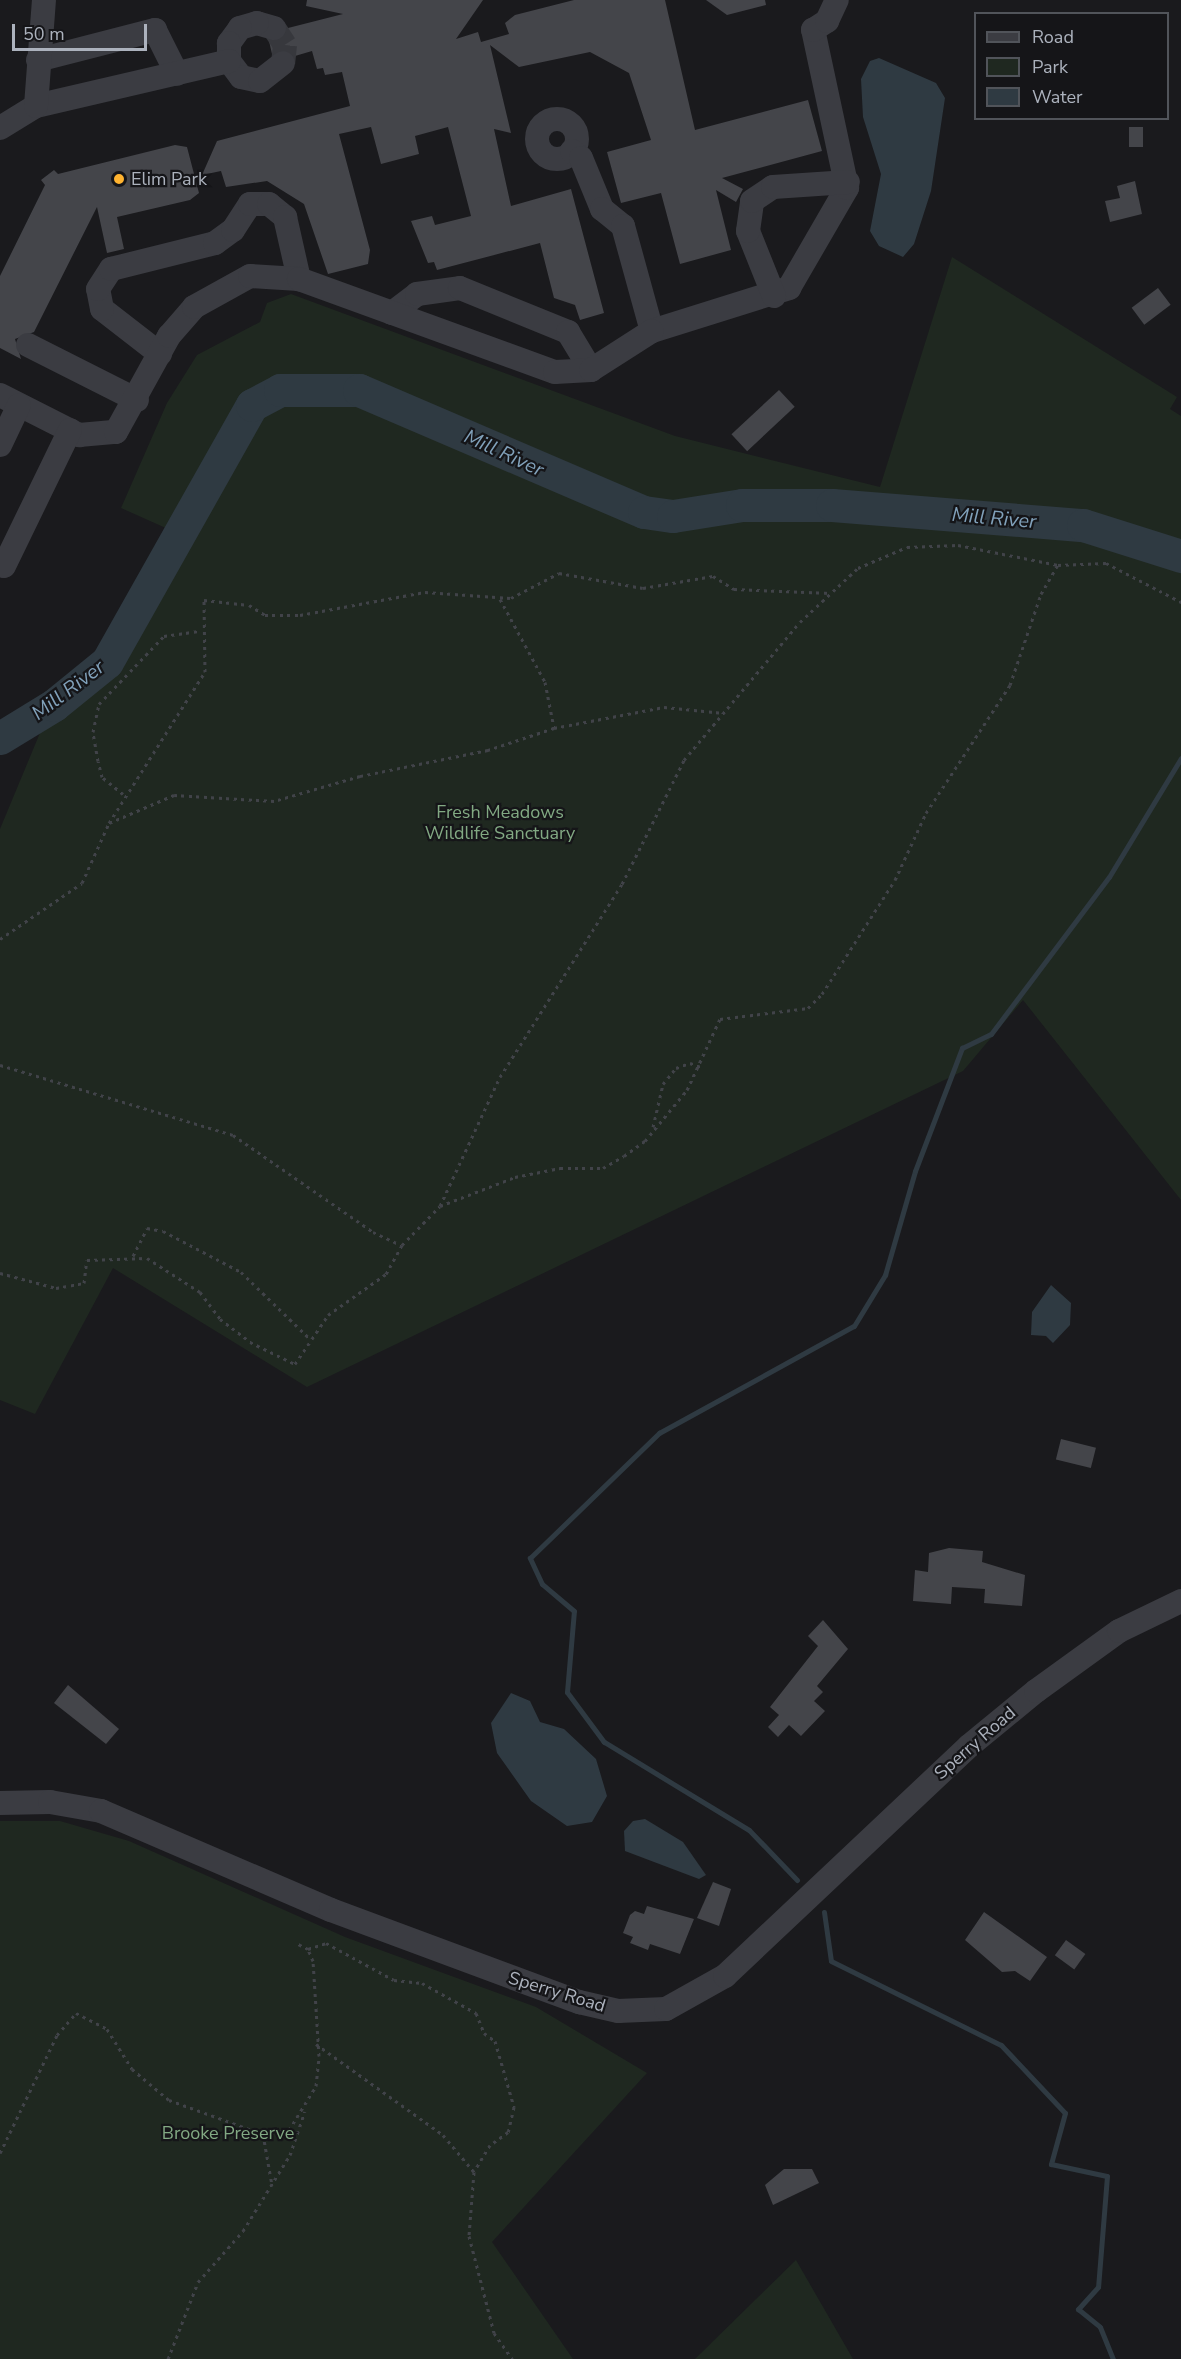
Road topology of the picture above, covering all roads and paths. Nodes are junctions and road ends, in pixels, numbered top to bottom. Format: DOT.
graph roads {
  1 [pos="44,0"];
  2 [pos="837,0"];
  3 [pos="274,28"];
  4 [pos="38,60"];
  5 [pos="229,61"];
  6 [pos="283,63"];
  7 [pos="177,74"];
  8 [pos="36,106"];
  9 [pos="0,128"];
  10 [pos="572,151"];
  11 [pos="848,182"];
  12 [pos="299,279"];
  13 [pos="774,296"];
  14 [pos="392,313"];
  15 [pos="652,331"];
  16 [pos="27,345"];
  17 [pos="160,354"];
  18 [pos="591,370"];
  19 [pos="10,400"];
  20 [pos="137,400"];
  21 [pos="70,430"];
  22 [pos="0,445"];
  23 [pos="0,564"];
  24 [pos="1058,565"];
  25 [pos="831,593"];
  26 [pos="500,599"];
  27 [pos="1181,602"];
  28 [pos="201,630"];
  29 [pos="724,713"];
  30 [pos="554,728"];
  31 [pos="123,794"];
  32 [pos="109,823"];
  33 [pos="0,939"];
  34 [pos="0,1065"];
  35 [pos="701,1067"];
  36 [pos="653,1129"];
  37 [pos="440,1206"];
  38 [pos="402,1245"];
  39 [pos="134,1256"];
  40 [pos="0,1273"];
  41 [pos="309,1338"];
  42 [pos="1181,1601"];
  43 [pos="0,1803"];
  44 [pos="296,1943"];
  45 [pos="308,1949"];
  46 [pos="316,2044"];
  47 [pos="306,2107"];
  48 [pos="263,2134"];
  49 [pos="0,2153"];
  50 [pos="474,2172"];
  51 [pos="272,2185"];
  52 [pos="168,2359"];
  53 [pos="512,2359"];
  1 -- 4 [label="street"];
  2 -- 11 [label="street"];
  3 -- 5 [label="street"];
  4 -- 7 [label="street"];
  4 -- 8 [label="street"];
  5 -- 6 [label="street"];
  5 -- 7 [label="street"];
  7 -- 8 [label="street"];
  8 -- 9 [label="street"];
  10 -- 15 [label="street"];
  11 -- 13 [label="street"];
  11 -- 13 [label="street"];
  12 -- 14 [label="street"];
  12 -- 17 [label="street"];
  12 -- 17 [label="street"];
  13 -- 15 [label="street"];
  14 -- 18 [label="street"];
  14 -- 18 [label="street"];
  15 -- 18 [label="street"];
  16 -- 20 [label="street"];
  17 -- 20 [label="street"];
  19 -- 21 [label="street"];
  19 -- 22 [label="street"];
  20 -- 21 [label="street"];
  21 -- 23 [label="street"];
  24 -- 25 [label="path"];
  24 -- 27 [label="path"];
  24 -- 35 [label="path"];
  25 -- 26 [label="path"];
  25 -- 29 [label="path"];
  26 -- 28 [label="path"];
  26 -- 30 [label="path"];
  28 -- 31 [label="path"];
  28 -- 31 [label="path"];
  29 -- 30 [label="path"];
  29 -- 37 [label="path"];
  30 -- 32 [label="path"];
  31 -- 32 [label="path"];
  32 -- 33 [label="path"];
  34 -- 38 [label="path"];
  35 -- 36 [label="path"];
  35 -- 36 [label="path"];
  36 -- 37 [label="path"];
  37 -- 38 [label="path"];
  38 -- 41 [label="path"];
  39 -- 40 [label="path"];
  39 -- 41 [label="path"];
  39 -- 41 [label="path"];
  42 -- 43 [label="street, Sperry Road"];
  44 -- 45 [label="path"];
  45 -- 46 [label="path"];
  45 -- 50 [label="path"];
  46 -- 47 [label="path"];
  46 -- 50 [label="path"];
  47 -- 48 [label="path"];
  47 -- 51 [label="path"];
  48 -- 49 [label="path"];
  48 -- 51 [label="path"];
  50 -- 53 [label="path"];
  51 -- 52 [label="path"];
}
